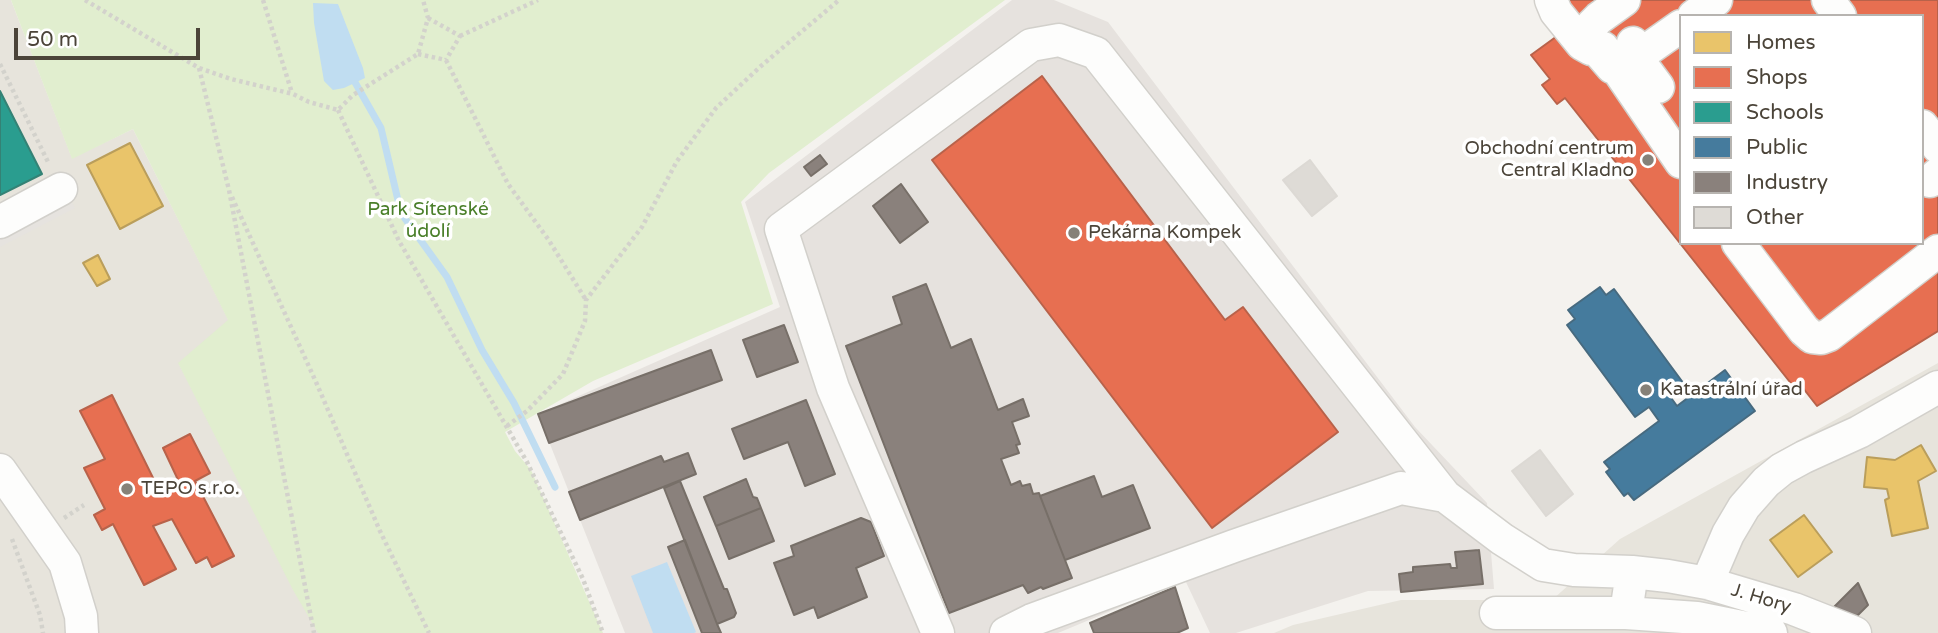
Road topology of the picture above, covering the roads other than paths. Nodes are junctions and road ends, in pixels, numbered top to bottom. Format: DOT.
graph roads {
  1 [pos="1551,0"];
  2 [pos="1564,0"];
  3 [pos="1589,0"];
  4 [pos="1624,0"];
  5 [pos="1639,0"];
  6 [pos="1689,0"];
  7 [pos="1716,0"];
  8 [pos="1697,14"];
  9 [pos="1679,27"];
  10 [pos="1616,53"];
  11 [pos="1658,87"];
  12 [pos="1924,130"];
  13 [pos="1938,148"];
  14 [pos="1679,161"];
  15 [pos="61,188"];
  16 [pos="0,222"];
  17 [pos="1740,245"];
  18 [pos="1740,245"];
  19 [pos="1938,251"];
  20 [pos="1829,333"];
  21 [pos="1938,387"];
  22 [pos="0,470"];
  23 [pos="1445,496"];
  24 [pos="1632,572"];
  25 [pos="1707,583"];
  26 [pos="1496,613"];
  27 [pos="1626,613"];
  28 [pos="1791,621"];
  29 [pos="82,633"];
  30 [pos="938,633"];
  31 [pos="1006,633"];
  32 [pos="1771,633"];
  33 [pos="1855,633"];
  1 -- 10 [label="street"];
  2 -- 10 [label="street"];
  3 -- 5 [label="street"];
  4 -- 10 [label="street"];
  6 -- 10 [label="street"];
  7 -- 8 [label="street"];
  9 -- 10 [label="street"];
  10 -- 11 [label="street"];
  10 -- 14 [label="street"];
  12 -- 13 [label="street"];
  15 -- 16 [label="street"];
  17 -- 19 [label="street"];
  18 -- 20 [label="street"];
  21 -- 25 [label="street"];
  22 -- 29 [label="street"];
  23 -- 24 [label="street, J. Hory"];
  23 -- 30 [label="street"];
  23 -- 31 [label="street"];
  24 -- 25 [label="street, J. Hory"];
  24 -- 27 [label="street"];
  25 -- 28 [label="street, J. Hory"];
  26 -- 27 [label="street"];
  27 -- 32 [label="street"];
  28 -- 33 [label="street, J. Hory"];
}
